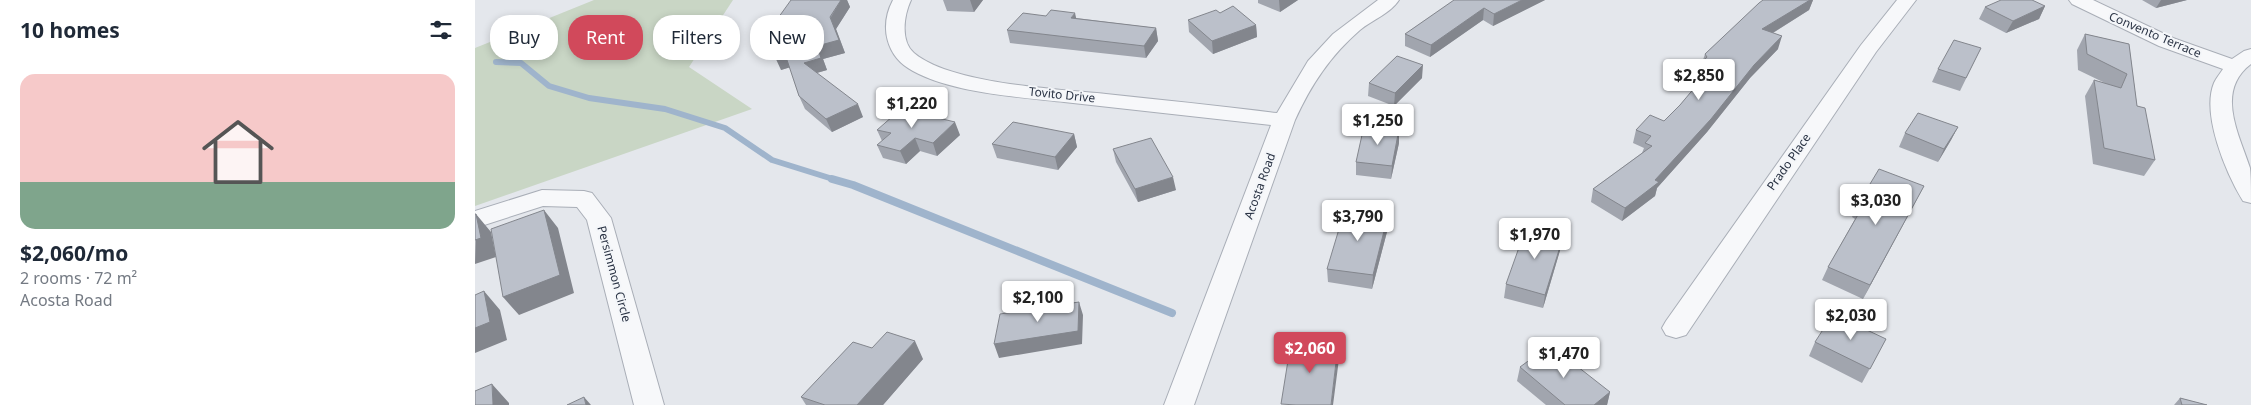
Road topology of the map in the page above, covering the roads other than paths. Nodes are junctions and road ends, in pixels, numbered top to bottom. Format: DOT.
graph roads {
  1 [pos="902,0"];
  2 [pos="1390,0"];
  3 [pos="1907,0"];
  4 [pos="2078,0"];
  5 [pos="2243,61"];
  6 [pos="1283,120"];
  7 [pos="2251,195"];
  8 [pos="475,220"];
  9 [pos="1677,328"];
  10 [pos="649,405"];
  11 [pos="1179,405"];
  1 -- 6 [label="street, Tovito Drive"];
  2 -- 6 [label="street, Acosta Road"];
  3 -- 9 [label="street, Prado Place"];
  4 -- 5 [label="street, Convento Terrace"];
  5 -- 7 [label="street"];
  6 -- 11 [label="street, Acosta Road"];
  8 -- 10 [label="street, Persimmon Circle"];
}
